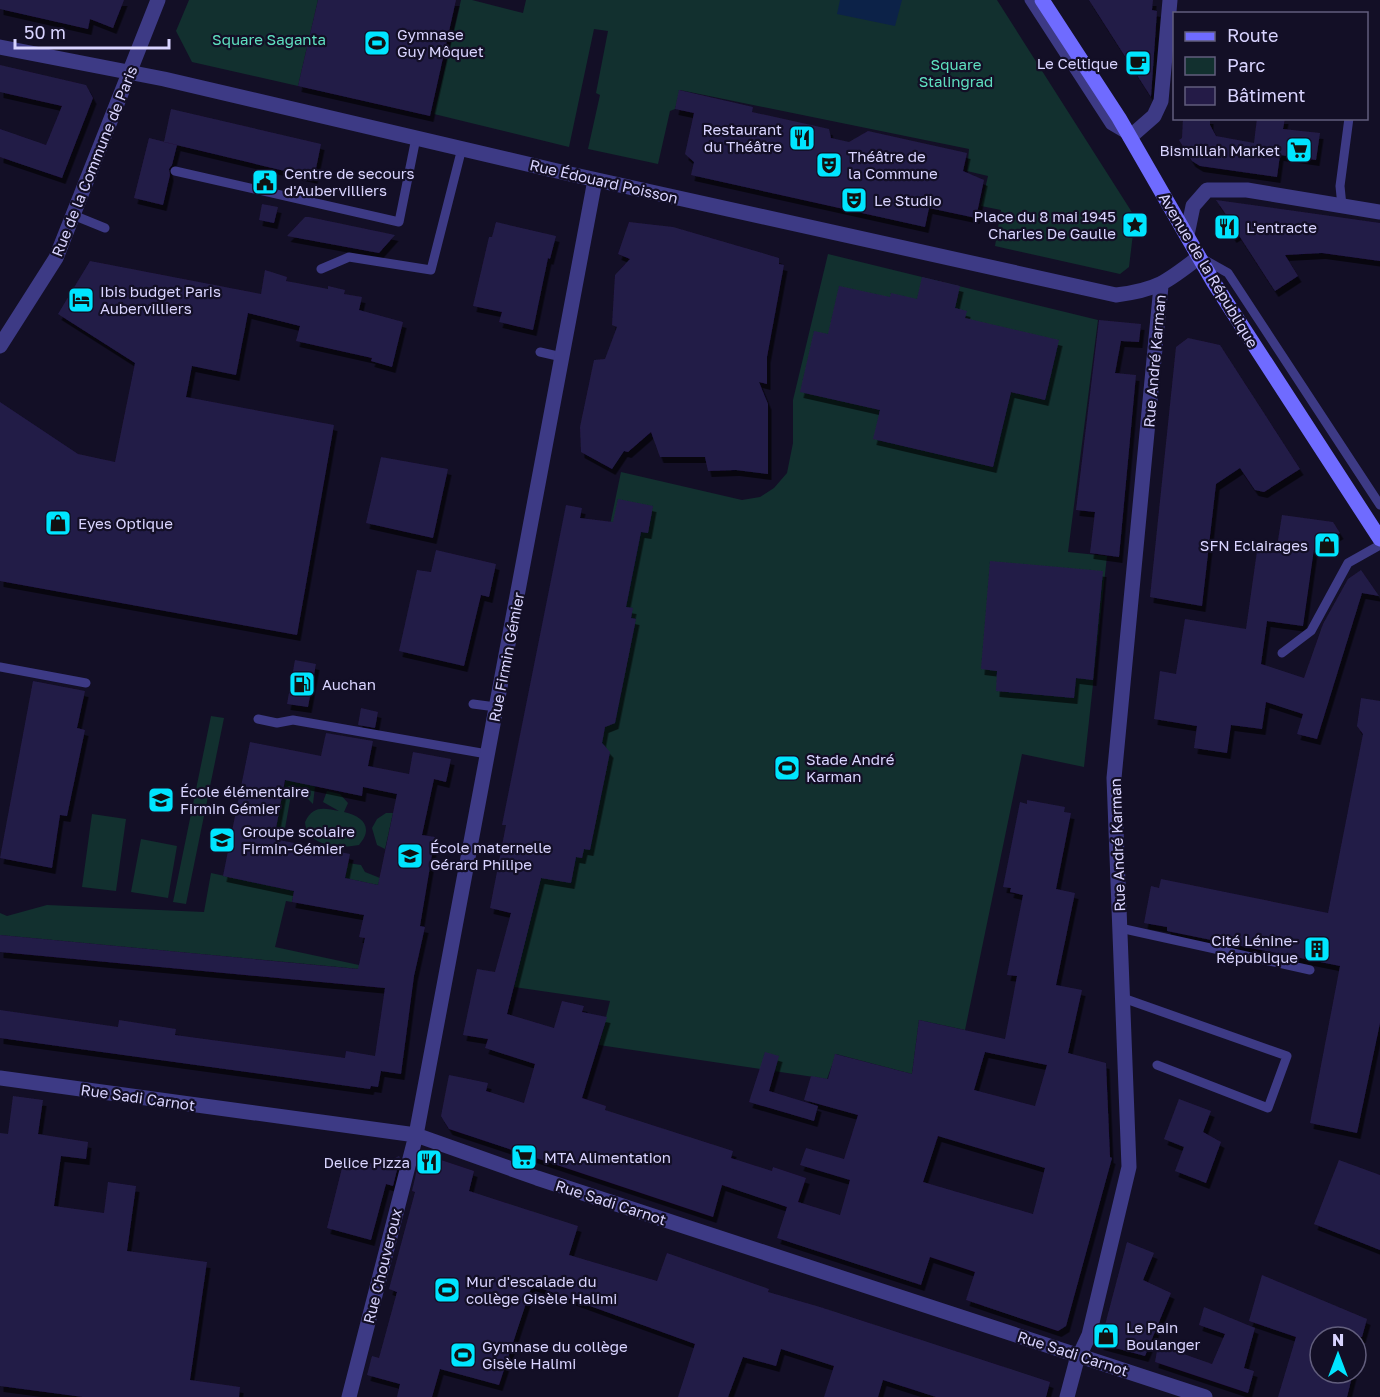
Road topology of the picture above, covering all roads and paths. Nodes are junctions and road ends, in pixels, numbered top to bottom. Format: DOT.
graph roads {
  1 [pos="158,0"];
  2 [pos="1029,0"];
  3 [pos="1042,0"];
  4 [pos="1170,0"];
  5 [pos="1172,16"];
  6 [pos="0,47"];
  7 [pos="131,72"];
  8 [pos="1349,120"];
  9 [pos="1130,137"];
  10 [pos="416,138"];
  11 [pos="462,148"];
  12 [pos="175,171"];
  13 [pos="595,180"];
  14 [pos="1342,206"];
  15 [pos="1380,212"];
  16 [pos="73,215"];
  17 [pos="105,228"];
  18 [pos="1187,235"];
  19 [pos="1199,257"];
  20 [pos="321,269"];
  21 [pos="1161,286"];
  22 [pos="0,346"];
  23 [pos="540,352"];
  24 [pos="562,357"];
  25 [pos="1380,505"];
  26 [pos="1380,539"];
  27 [pos="1380,545"];
  28 [pos="1282,653"];
  29 [pos="0,668"];
  30 [pos="86,683"];
  31 [pos="473,704"];
  32 [pos="496,707"];
  33 [pos="258,719"];
  34 [pos="487,754"];
  35 [pos="1120,928"];
  36 [pos="1310,970"];
  37 [pos="1123,998"];
  38 [pos="1157,1065"];
  39 [pos="0,1078"];
  40 [pos="416,1135"];
  41 [pos="1080,1355"];
  42 [pos="349,1397"];
  43 [pos="1067,1397"];
  44 [pos="1205,1397"];
  1 -- 7 [label="street, Rue de la Commune de Paris"];
  2 -- 9 [label="lane"];
  3 -- 9 [label="main road, Avenue de la République"];
  4 -- 5 [label="street"];
  5 -- 9 [label="street"];
  6 -- 7 [label="street, Rue Édouard Poisson"];
  7 -- 10 [label="street, Rue Édouard Poisson"];
  7 -- 16 [label="street, Rue de la Commune de Paris"];
  8 -- 14 [label="lane"];
  9 -- 18 [label="main road, Avenue de la République"];
  10 -- 11 [label="street, Rue Édouard Poisson"];
  10 -- 12 [label="lane"];
  11 -- 13 [label="street, Rue Édouard Poisson"];
  11 -- 20 [label="lane"];
  13 -- 21 [label="street, Rue Édouard Poisson"];
  13 -- 24 [label="street, Rue Firmin Gémier"];
  14 -- 15 [label="street"];
  14 -- 18 [label="street"];
  16 -- 17 [label="lane"];
  16 -- 22 [label="street, Rue de la Commune de Paris"];
  18 -- 19 [label="main road, Avenue de la République"];
  19 -- 21 [label="street, Rue Édouard Poisson"];
  19 -- 25 [label="lane"];
  19 -- 26 [label="main road, Avenue de la République"];
  21 -- 35 [label="street, Rue André Karman"];
  23 -- 24 [label="lane"];
  24 -- 32 [label="street, Rue Firmin Gémier"];
  27 -- 28 [label="lane"];
  29 -- 30 [label="lane"];
  31 -- 32 [label="lane"];
  32 -- 34 [label="street, Rue Firmin Gémier"];
  33 -- 34 [label="lane"];
  34 -- 40 [label="street, Rue Firmin Gémier"];
  35 -- 36 [label="lane"];
  35 -- 37 [label="street, Rue André Karman"];
  37 -- 38 [label="lane"];
  37 -- 41 [label="street, Rue André Karman"];
  39 -- 40 [label="street, Rue Sadi Carnot"];
  40 -- 41 [label="street, Rue Sadi Carnot"];
  40 -- 42 [label="street, Rue Chouveroux"];
  41 -- 43 [label="street, Rue André Karman"];
  41 -- 44 [label="street, Rue Sadi Carnot"];
}
